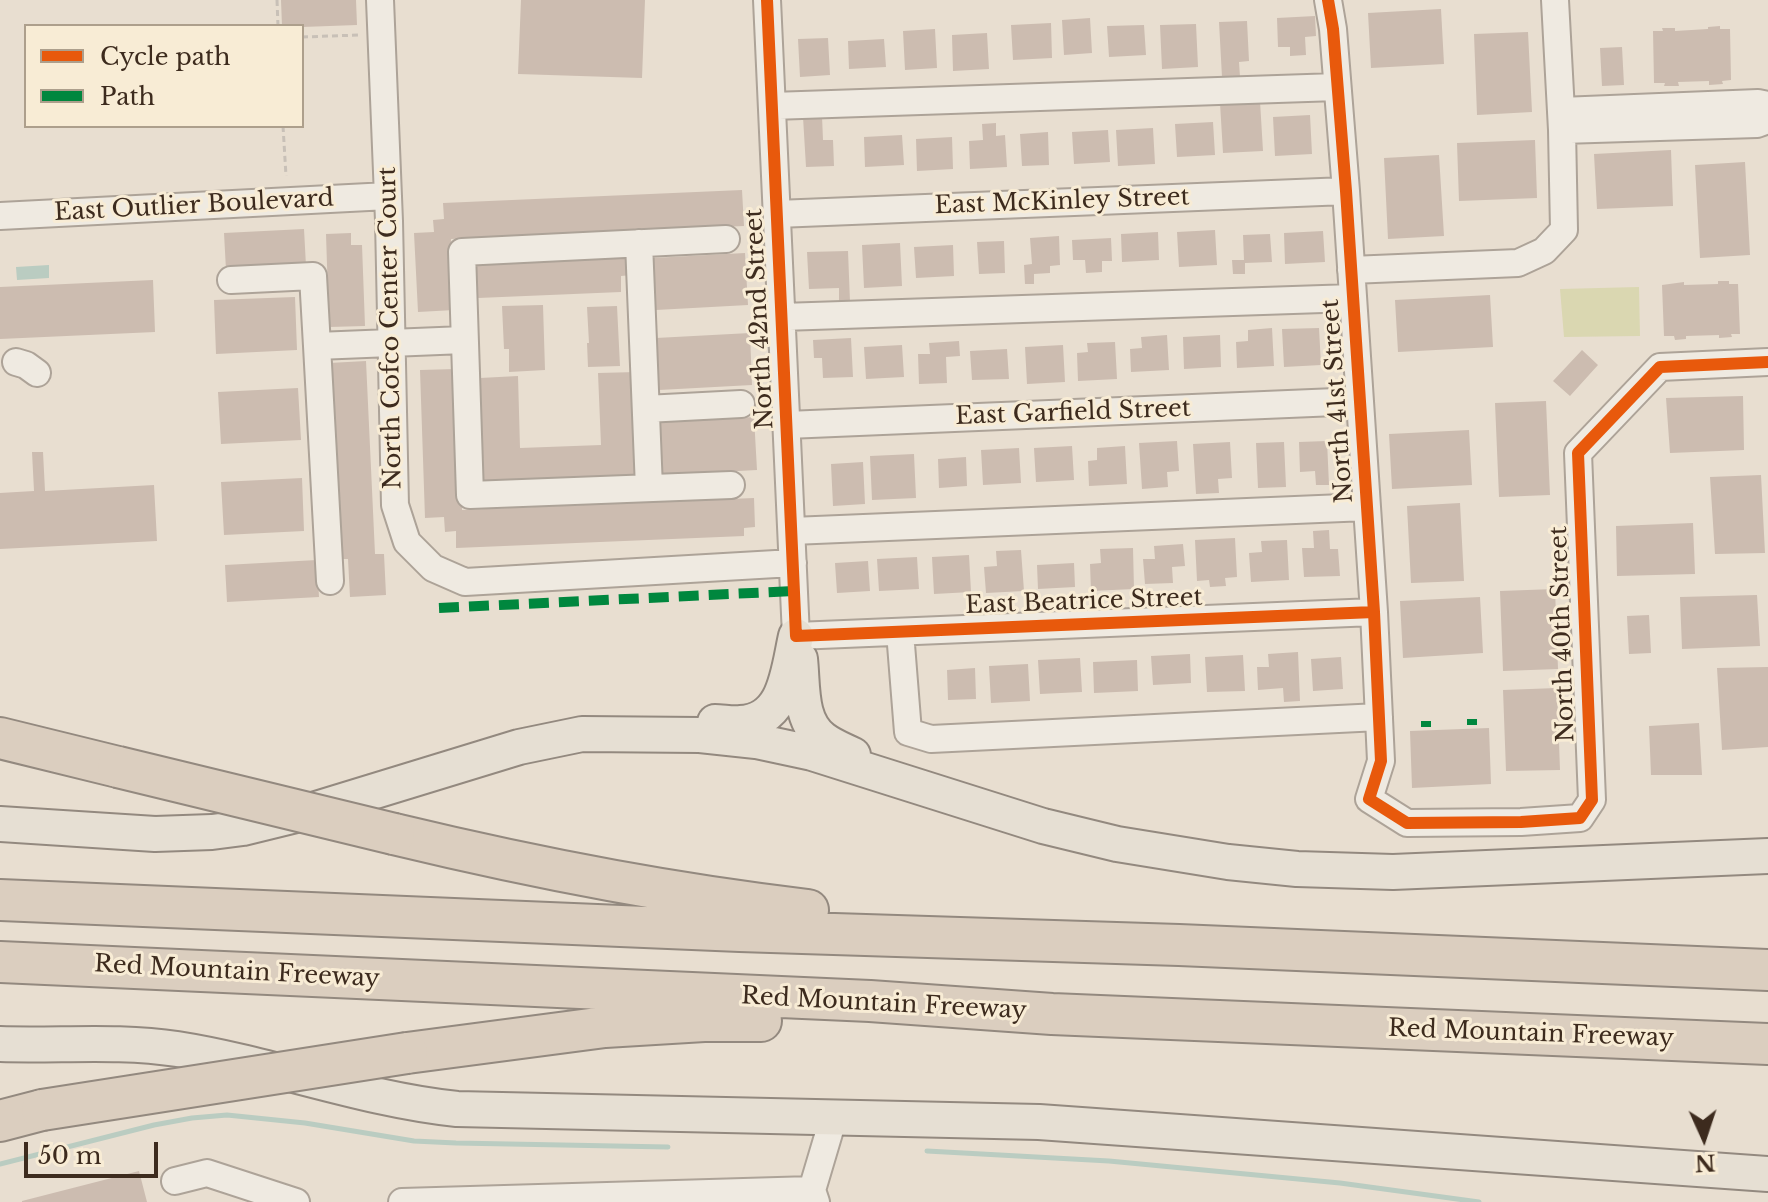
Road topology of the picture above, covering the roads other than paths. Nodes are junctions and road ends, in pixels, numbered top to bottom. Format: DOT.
graph roads {
  1 [pos="380,0"];
  2 [pos="767,0"];
  3 [pos="1328,0"];
  4 [pos="1555,0"];
  5 [pos="1337,87"];
  6 [pos="1768,105"];
  7 [pos="772,106"];
  8 [pos="1768,120"];
  9 [pos="1562,121"];
  10 [pos="1346,191"];
  11 [pos="388,196"];
  12 [pos="777,214"];
  13 [pos="0,216"];
  14 [pos="726,239"];
  15 [pos="639,243"];
  16 [pos="1351,270"];
  17 [pos="231,280"];
  18 [pos="1353,298"];
  19 [pos="782,317"];
  20 [pos="464,340"];
  21 [pos="392,344"];
  22 [pos="317,346"];
  23 [pos="1768,362"];
  24 [pos="1360,401"];
  25 [pos="741,404"];
  26 [pos="646,409"];
  27 [pos="787,425"];
  28 [pos="731,485"];
  29 [pos="649,488"];
  30 [pos="1367,507"];
  31 [pos="792,531"];
  32 [pos="793,563"];
  33 [pos="330,581"];
  34 [pos="1374,612"];
  35 [pos="900,632"];
  36 [pos="796,636"];
  37 [pos="1379,717"];
  38 [pos="582,734"];
  39 [pos="0,738"];
  40 [pos="0,749"];
  41 [pos="118,767"];
  42 [pos="899,780"];
  43 [pos="1369,799"];
  44 [pos="0,807"];
  45 [pos="0,824"];
  46 [pos="155,834"];
  47 [pos="1768,856"];
  48 [pos="0,900"];
  49 [pos="1179,945"];
  50 [pos="0,962"];
  51 [pos="1763,970"];
  52 [pos="1052,1014"];
  53 [pos="0,1044"];
  54 [pos="1763,1044"];
  55 [pos="111,1045"];
  56 [pos="0,1058"];
  57 [pos="42,1110"];
  58 [pos="0,1111"];
  59 [pos="834,1116"];
  60 [pos="0,1121"];
  61 [pos="1768,1174"];
  62 [pos="175,1181"];
  63 [pos="814,1196"];
  64 [pos="533,1200"];
  65 [pos="480,1201"];
  66 [pos="296,1202"];
  67 [pos="402,1202"];
  68 [pos="431,1202"];
  1 -- 11 [label="street, North Cofco Center Court"];
  2 -- 7 [label="street, North 42nd Street"];
  3 -- 5 [label="street, North 41st Street"];
  4 -- 9 [label="street"];
  5 -- 7 [label="street"];
  5 -- 10 [label="street, North 41st Street"];
  6 -- 9 [label="street"];
  7 -- 12 [label="street, North 42nd Street"];
  8 -- 9 [label="street"];
  9 -- 16 [label="street"];
  10 -- 12 [label="street, East McKinley Street"];
  10 -- 16 [label="street, North 41st Street"];
  11 -- 13 [label="street, East Outlier Boulevard"];
  11 -- 21 [label="street, North Cofco Center Court"];
  12 -- 19 [label="street, North 42nd Street"];
  14 -- 15 [label="street"];
  15 -- 20 [label="street"];
  15 -- 26 [label="street"];
  16 -- 18 [label="street, North 41st Street"];
  17 -- 22 [label="street"];
  18 -- 19 [label="street"];
  18 -- 24 [label="street, North 41st Street"];
  19 -- 27 [label="street, North 42nd Street"];
  20 -- 21 [label="street"];
  20 -- 29 [label="street"];
  21 -- 22 [label="street"];
  21 -- 32 [label="street, North Cofco Center Court"];
  22 -- 33 [label="street"];
  23 -- 43 [label="street, North 40th Street"];
  24 -- 27 [label="street, East Garfield Street"];
  24 -- 30 [label="street, North 41st Street"];
  25 -- 26 [label="street"];
  26 -- 29 [label="street"];
  27 -- 31 [label="street, North 42nd Street"];
  28 -- 29 [label="street"];
  30 -- 31 [label="street"];
  30 -- 34 [label="street, North 41st Street"];
  31 -- 32 [label="street, North 42nd Street"];
  32 -- 36 [label="street, North 42nd Street"];
  34 -- 35 [label="street, East Beatrice Street"];
  34 -- 37 [label="street, North 41st Street"];
  35 -- 36 [label="street, East Beatrice Street"];
  35 -- 37 [label="street"];
  36 -- 38 [label="main road"];
  36 -- 42 [label="main road"];
  37 -- 43 [label="street, North 41st Street"];
  38 -- 42 [label="main road"];
  38 -- 46 [label="main road"];
  39 -- 41 [label="highway"];
  40 -- 41 [label="highway"];
  41 -- 49 [label="highway, bridge"];
  42 -- 47 [label="main road"];
  44 -- 46 [label="main road"];
  45 -- 46 [label="main road"];
  48 -- 49 [label="highway"];
  49 -- 51 [label="highway"];
  50 -- 52 [label="highway, Red Mountain Freeway"];
  52 -- 54 [label="highway, Red Mountain Freeway"];
  52 -- 57 [label="highway, bridge"];
  53 -- 55 [label="main road"];
  55 -- 56 [label="main road"];
  55 -- 59 [label="main road"];
  57 -- 58 [label="highway"];
  57 -- 60 [label="highway"];
  59 -- 61 [label="main road"];
  59 -- 63 [label="street"];
  62 -- 66 [label="street"];
  63 -- 64 [label="street"];
  64 -- 65 [label="street"];
  65 -- 68 [label="street"];
  67 -- 68 [label="street"];
}
